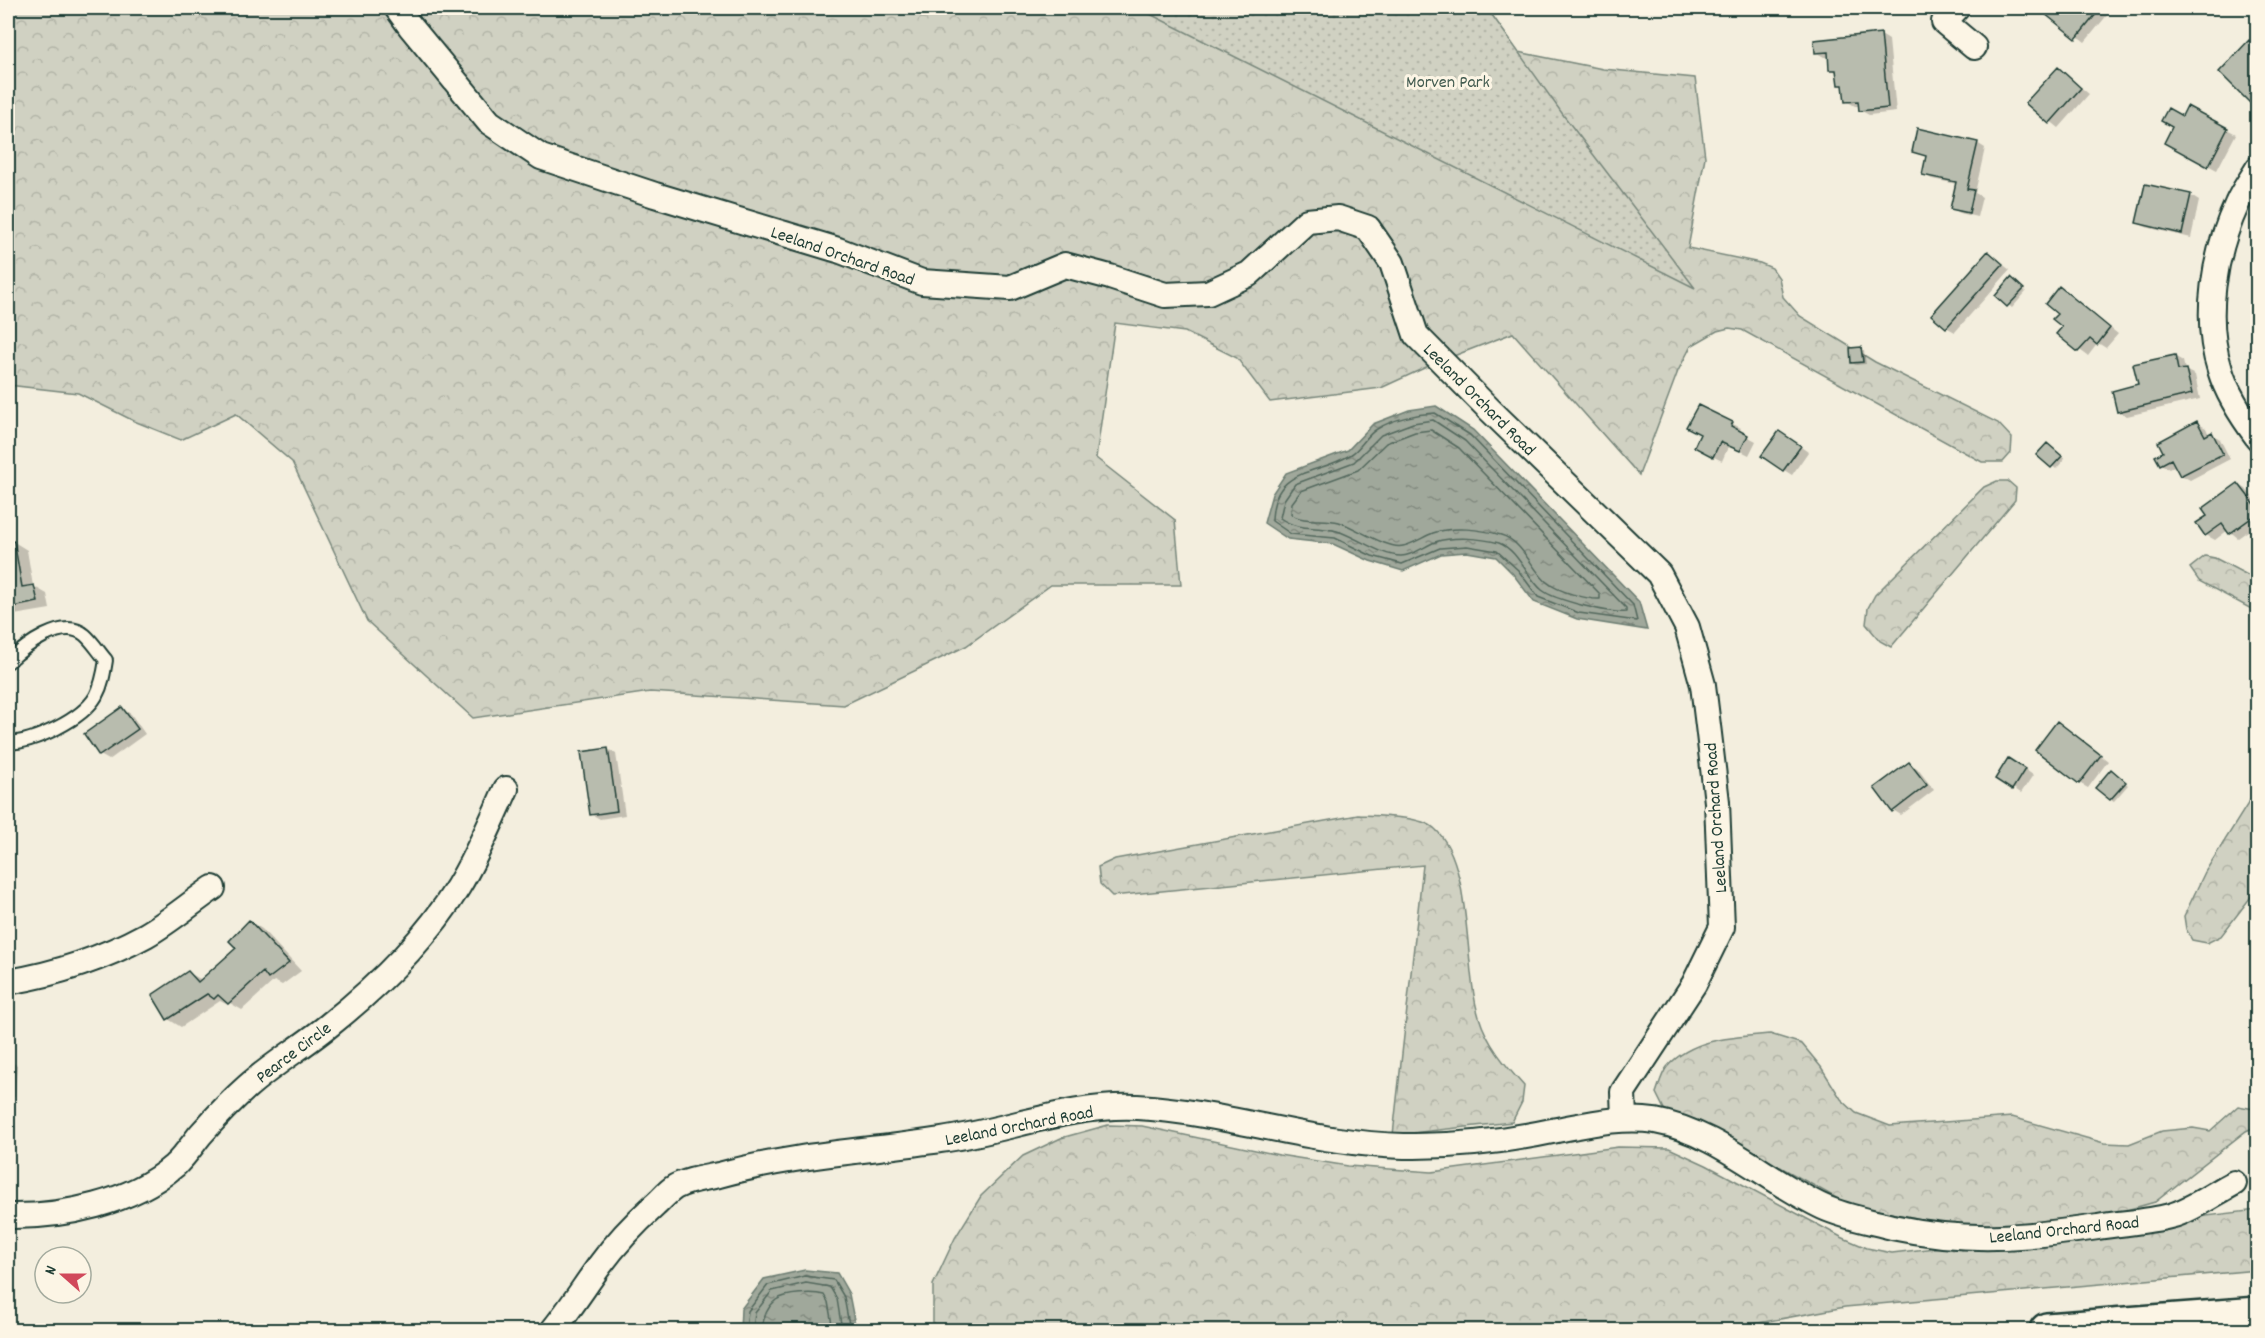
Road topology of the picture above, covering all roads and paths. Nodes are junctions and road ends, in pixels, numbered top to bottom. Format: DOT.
graph roads {
  1 [pos="397,8"];
  2 [pos="1957,8"];
  3 [pos="1974,47"];
  4 [pos="2258,168"];
  5 [pos="2258,438"];
  6 [pos="8,662"];
  7 [pos="8,743"];
  8 [pos="506,789"];
  9 [pos="213,888"];
  10 [pos="8,982"];
  11 [pos="1624,1119"];
  12 [pos="2234,1183"];
  13 [pos="8,1216"];
  14 [pos="2258,1314"];
  15 [pos="553,1330"];
  16 [pos="2047,1330"];
  1 -- 11 [label="street, Leeland Orchard Road"];
  2 -- 3 [label="street"];
  4 -- 5 [label="street"];
  6 -- 7 [label="lane"];
  8 -- 13 [label="street, Pearce Circle"];
  9 -- 10 [label="street"];
  11 -- 12 [label="street, Leeland Orchard Road"];
  11 -- 15 [label="street, Leeland Orchard Road"];
  14 -- 16 [label="highway"];
}
